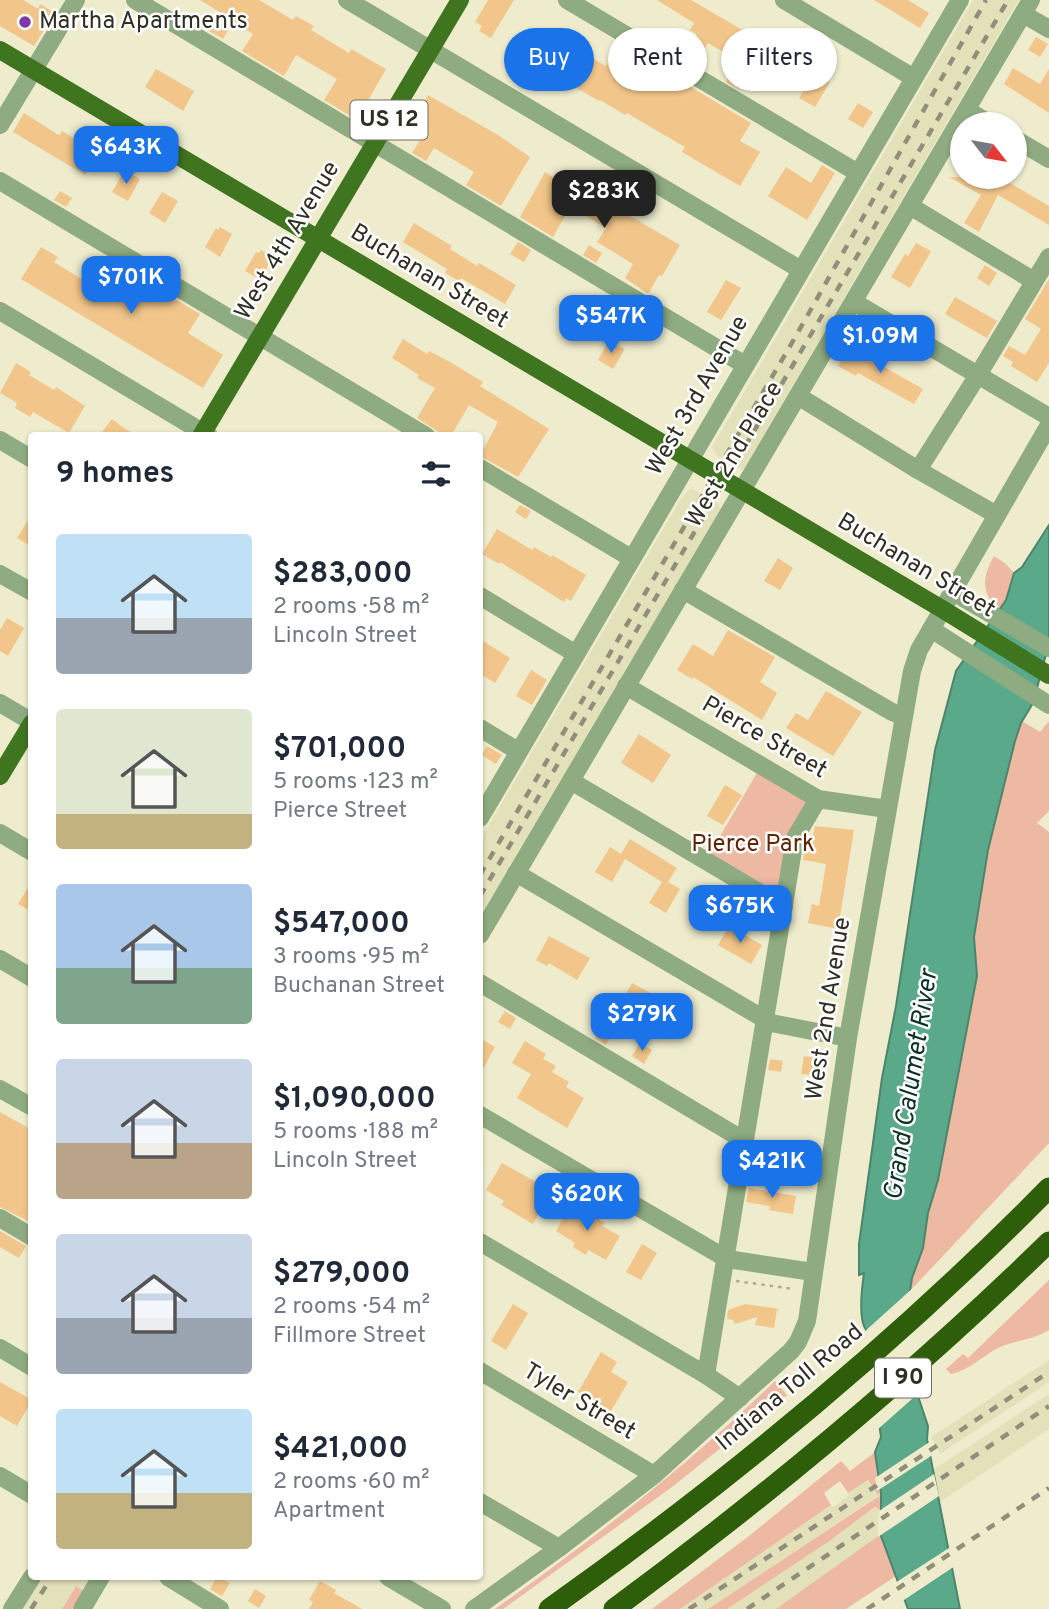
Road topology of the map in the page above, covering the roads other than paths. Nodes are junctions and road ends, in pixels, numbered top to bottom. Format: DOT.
graph roads {
  1 [pos="75,0"];
  2 [pos="135,0"];
  3 [pos="347,0"];
  4 [pos="460,0"];
  5 [pos="567,0"];
  6 [pos="784,0"];
  7 [pos="960,0"];
  8 [pos="1027,7"];
  9 [pos="1049,29"];
  10 [pos="0,50"];
  11 [pos="430,50"];
  12 [pos="33,69"];
  13 [pos="914,78"];
  14 [pos="967,110"];
  15 [pos="970,112"];
  16 [pos="0,125"];
  17 [pos="374,144"];
  18 [pos="1027,146"];
  19 [pos="1049,159"];
  20 [pos="858,173"];
  21 [pos="0,181"];
  22 [pos="910,206"];
  23 [pos="317,240"];
  24 [pos="1049,257"];
  25 [pos="801,270"];
  26 [pos="1034,281"];
  27 [pos="854,302"];
  28 [pos="0,311"];
  29 [pos="260,337"];
  30 [pos="745,365"];
  31 [pos="978,375"];
  32 [pos="798,396"];
  33 [pos="1049,417"];
  34 [pos="1049,425"];
  35 [pos="199,432"];
  36 [pos="206,432"];
  37 [pos="419,432"];
  38 [pos="0,440"];
  39 [pos="28,457"];
  40 [pos="689,460"];
  41 [pos="483,470"];
  42 [pos="918,470"];
  43 [pos="742,491"];
  44 [pos="995,514"];
  45 [pos="631,558"];
  46 [pos="0,574"];
  47 [pos="28,590"];
  48 [pos="684,590"];
  49 [pos="961,596"];
  50 [pos="483,598"];
  51 [pos="949,614"];
  52 [pos="939,633"];
  53 [pos="1049,648"];
  54 [pos="576,654"];
  55 [pos="1049,675"];
  56 [pos="626,686"];
  57 [pos="0,704"];
  58 [pos="1048,704"];
  59 [pos="902,716"];
  60 [pos="28,720"];
  61 [pos="28,729"];
  62 [pos="483,730"];
  63 [pos="518,751"];
  64 [pos="0,776"];
  65 [pos="571,780"];
  66 [pos="818,799"];
  67 [pos="887,809"];
  68 [pos="483,813"];
  69 [pos="0,834"];
  70 [pos="28,850"];
  71 [pos="516,873"];
  72 [pos="785,907"];
  73 [pos="483,930"];
  74 [pos="0,959"];
  75 [pos="28,976"];
  76 [pos="483,985"];
  77 [pos="765,1020"];
  78 [pos="849,1038"];
  79 [pos="0,1089"];
  80 [pos="28,1105"];
  81 [pos="483,1117"];
  82 [pos="745,1141"];
  83 [pos="1049,1188"];
  84 [pos="0,1218"];
  85 [pos="28,1235"];
  86 [pos="1049,1242"];
  87 [pos="483,1244"];
  88 [pos="727,1259"];
  89 [pos="813,1272"];
  90 [pos="0,1348"];
  91 [pos="28,1365"];
  92 [pos="483,1373"];
  93 [pos="706,1375"];
  94 [pos="740,1398"];
  95 [pos="654,1475"];
  96 [pos="0,1476"];
  97 [pos="28,1493"];
  98 [pos="483,1504"];
  99 [pos="559,1548"];
  100 [pos="30,1580"];
  101 [pos="99,1580"];
  102 [pos="173,1580"];
  103 [pos="393,1580"];
  104 [pos="12,1609"];
  105 [pos="82,1609"];
  106 [pos="220,1609"];
  107 [pos="442,1609"];
  108 [pos="474,1609"];
  109 [pos="549,1609"];
  110 [pos="614,1609"];
  1 -- 12 [label="street"];
  2 -- 17 [label="street"];
  3 -- 11 [label="street"];
  4 -- 11 [label="main road, West 4th Avenue / US 12"];
  5 -- 20 [label="street"];
  6 -- 13 [label="street"];
  7 -- 13 [label="street, West 3rd Avenue"];
  8 -- 9 [label="street"];
  8 -- 14 [label="street, West 2nd Place"];
  10 -- 12 [label="main road, Buchanan Street"];
  11 -- 17 [label="main road, West 4th Avenue / US 12"];
  11 -- 25 [label="street"];
  12 -- 16 [label="street"];
  12 -- 23 [label="main road, Buchanan Street"];
  13 -- 20 [label="street, West 3rd Avenue"];
  14 -- 15 [label="street"];
  14 -- 22 [label="street, West 2nd Place"];
  17 -- 23 [label="main road, West 4th Avenue / US 12"];
  17 -- 30 [label="street"];
  18 -- 19 [label="street"];
  20 -- 25 [label="street, West 3rd Avenue"];
  21 -- 29 [label="street"];
  22 -- 26 [label="street"];
  22 -- 27 [label="street, West 2nd Place"];
  23 -- 29 [label="main road, West 4th Avenue / US 12"];
  23 -- 40 [label="main road, Buchanan Street"];
  24 -- 26 [label="street"];
  25 -- 30 [label="street, West 3rd Avenue"];
  26 -- 31 [label="street"];
  27 -- 31 [label="street"];
  27 -- 32 [label="street, West 2nd Place"];
  28 -- 35 [label="street"];
  29 -- 36 [label="main road, West 4th Avenue / US 12"];
  29 -- 37 [label="street"];
  30 -- 40 [label="street, West 3rd Avenue"];
  31 -- 33 [label="street"];
  31 -- 42 [label="street"];
  32 -- 42 [label="street"];
  32 -- 43 [label="street, West 2nd Place"];
  34 -- 44 [label="street, West 2nd Avenue"];
  38 -- 39 [label="street"];
  40 -- 43 [label="main road, Buchanan Street"];
  40 -- 45 [label="street, West 3rd Avenue"];
  41 -- 45 [label="street"];
  42 -- 44 [label="street"];
  43 -- 48 [label="street, West 2nd Place"];
  43 -- 51 [label="main road, Buchanan Street"];
  44 -- 49 [label="street, West 2nd Avenue"];
  45 -- 54 [label="street, West 3rd Avenue"];
  46 -- 47 [label="street"];
  48 -- 56 [label="street, West 2nd Place"];
  48 -- 59 [label="street"];
  49 -- 51 [label="street, West 2nd Avenue"];
  49 -- 53 [label="street"];
  50 -- 54 [label="street"];
  51 -- 52 [label="street, West 2nd Avenue"];
  51 -- 55 [label="main road, Buchanan Street"];
  52 -- 58 [label="street"];
  52 -- 59 [label="street, West 2nd Avenue"];
  54 -- 63 [label="street, West 3rd Avenue"];
  56 -- 65 [label="street, West 2nd Place"];
  56 -- 66 [label="street, Pierce Street"];
  57 -- 60 [label="street"];
  59 -- 67 [label="street, West 2nd Avenue"];
  61 -- 64 [label="main road"];
  62 -- 63 [label="street"];
  63 -- 68 [label="street, West 3rd Avenue"];
  65 -- 71 [label="street, West 2nd Place"];
  65 -- 72 [label="street"];
  66 -- 67 [label="street, Pierce Street"];
  66 -- 72 [label="street"];
  67 -- 78 [label="street, West 2nd Avenue"];
  69 -- 70 [label="street"];
  71 -- 73 [label="street, West 2nd Place"];
  71 -- 77 [label="street"];
  72 -- 77 [label="street"];
  74 -- 75 [label="street"];
  76 -- 82 [label="street"];
  77 -- 78 [label="street"];
  77 -- 82 [label="street"];
  78 -- 89 [label="street, West 2nd Avenue"];
  79 -- 80 [label="street"];
  81 -- 88 [label="street"];
  82 -- 88 [label="street"];
  83 -- 109 [label="highway, Indiana Toll Road / I 90"];
  84 -- 85 [label="street"];
  86 -- 110 [label="highway, I 90"];
  87 -- 93 [label="street"];
  88 -- 89 [label="street"];
  88 -- 93 [label="street"];
  89 -- 94 [label="street, West 2nd Avenue"];
  90 -- 91 [label="street"];
  92 -- 95 [label="street, Tyler Street"];
  93 -- 94 [label="street"];
  94 -- 95 [label="street, West 2nd Avenue"];
  95 -- 99 [label="street, West 2nd Avenue"];
  96 -- 97 [label="street"];
  98 -- 99 [label="street"];
  99 -- 108 [label="street, West 2nd Avenue"];
  100 -- 104 [label="street"];
  101 -- 105 [label="street"];
  102 -- 106 [label="street"];
  103 -- 107 [label="street"];
}
